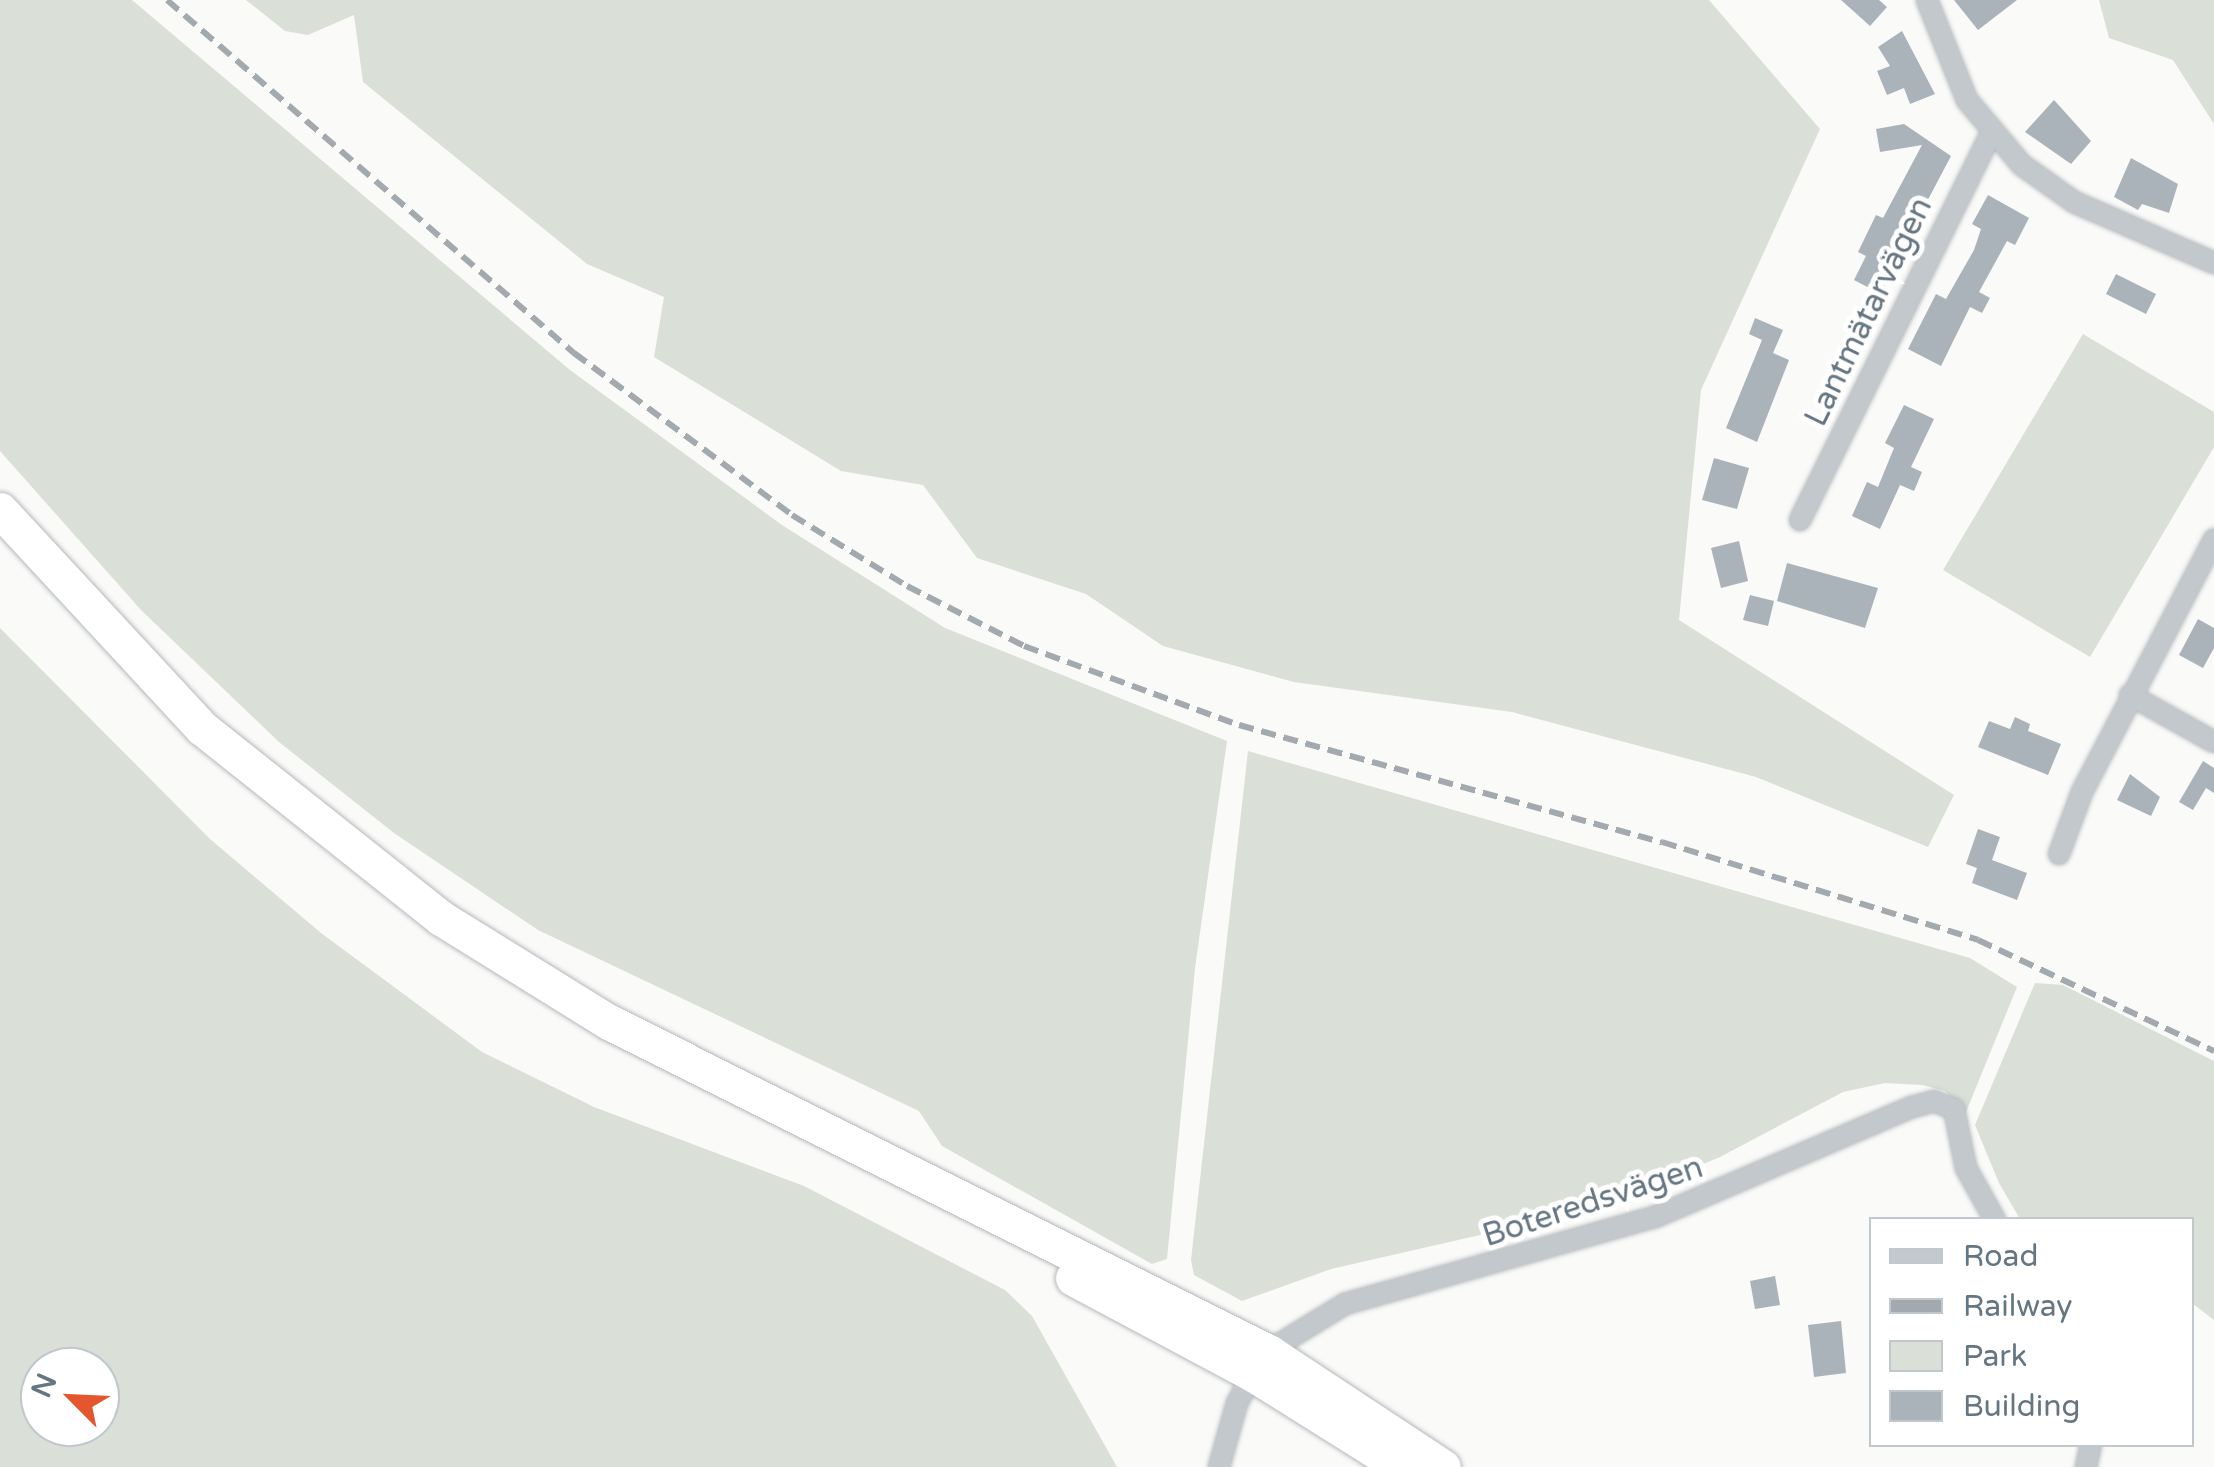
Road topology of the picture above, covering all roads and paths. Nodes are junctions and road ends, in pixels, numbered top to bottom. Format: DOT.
graph roads {
  1 [pos="1926,0"];
  2 [pos="1992,131"];
  3 [pos="2214,264"];
  4 [pos="0,510"];
  5 [pos="1800,520"];
  6 [pos="0,538"];
  7 [pos="2214,539"];
  8 [pos="2130,695"];
  9 [pos="2214,742"];
  10 [pos="2059,854"];
  11 [pos="1993,1217"];
  12 [pos="1262,1364"];
  13 [pos="1219,1467"];
  14 [pos="1402,1467"];
  15 [pos="1442,1467"];
  1 -- 2 [label="street"];
  2 -- 3 [label="street"];
  2 -- 5 [label="street, Lantmätarvägen"];
  4 -- 12 [label="highway"];
  6 -- 12 [label="highway"];
  7 -- 8 [label="street"];
  8 -- 9 [label="street"];
  8 -- 10 [label="street"];
  11 -- 12 [label="street, Boteredsvägen"];
  12 -- 13 [label="street"];
  12 -- 14 [label="highway"];
  12 -- 15 [label="highway"];
}
